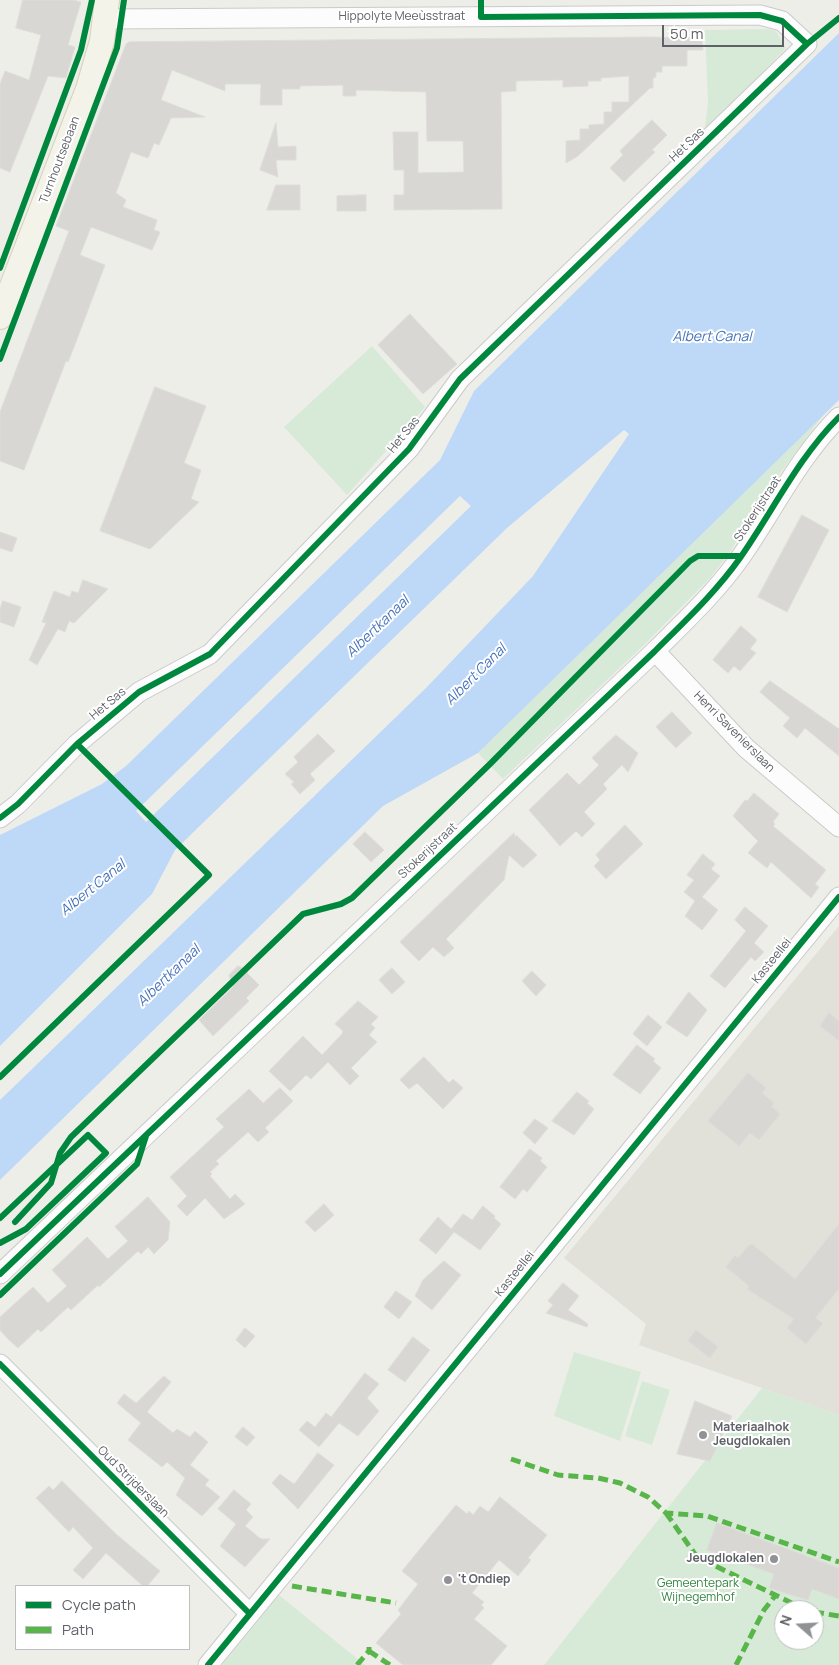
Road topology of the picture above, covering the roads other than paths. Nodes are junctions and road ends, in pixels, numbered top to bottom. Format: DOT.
graph roads {
  1 [pos="481,8"];
  2 [pos="107,10"];
  3 [pos="807,44"];
  4 [pos="0,317"];
  5 [pos="839,417"];
  6 [pos="655,651"];
  7 [pos="0,818"];
  8 [pos="839,827"];
  9 [pos="839,896"];
  10 [pos="0,1274"];
  11 [pos="0,1364"];
  12 [pos="250,1614"];
  13 [pos="208,1665"];
  1 -- 2 [label="street, Hippolyte Meeùsstraat"];
  1 -- 3 [label="street, Hippolyte Meeùsstraat"];
  2 -- 4 [label="main road, Turnhoutsebaan"];
  3 -- 7 [label="street, Het Sas"];
  5 -- 6 [label="street, Stokerijstraat"];
  6 -- 8 [label="street, Henri Savenierslaan"];
  6 -- 10 [label="street, Stokerijstraat"];
  9 -- 12 [label="street, Kasteellei"];
  11 -- 12 [label="street, Oud Strijderslaan"];
  12 -- 13 [label="street, Kasteellei"];
}
